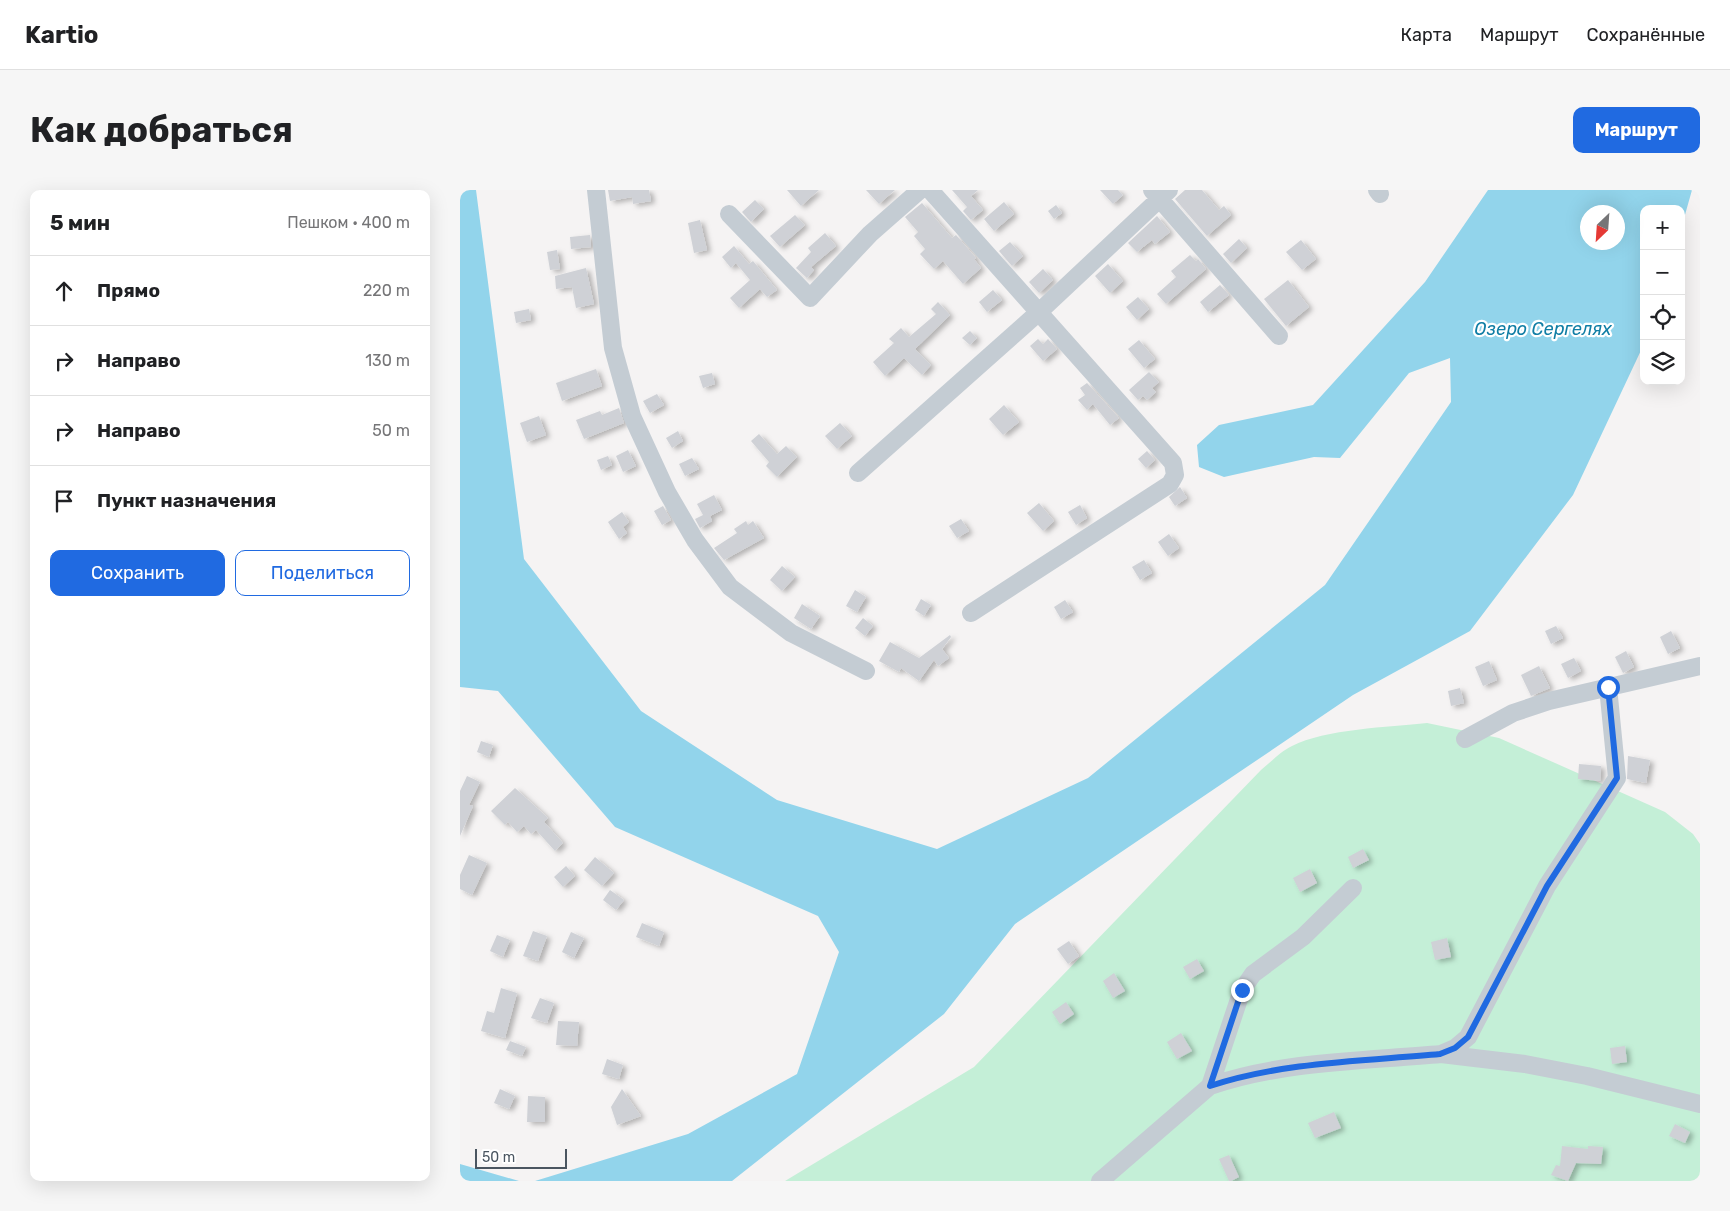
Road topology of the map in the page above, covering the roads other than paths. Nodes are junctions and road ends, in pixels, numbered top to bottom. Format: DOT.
graph roads {
  1 [pos="596,190"];
  2 [pos="920,190"];
  3 [pos="930,190"];
  4 [pos="1160,193"];
  5 [pos="729,214"];
  6 [pos="1038,312"];
  7 [pos="1279,336"];
  8 [pos="858,473"];
  9 [pos="971,613"];
  10 [pos="1700,666"];
  11 [pos="866,671"];
  12 [pos="1608,687"];
  13 [pos="1465,739"];
  14 [pos="1353,888"];
  15 [pos="1440,1054"];
  16 [pos="1210,1086"];
  17 [pos="1700,1104"];
  18 [pos="1100,1181"];
  1 -- 11 [label="street"];
  2 -- 5 [label="street"];
  3 -- 6 [label="street"];
  4 -- 6 [label="street"];
  4 -- 7 [label="street"];
  6 -- 8 [label="street"];
  6 -- 9 [label="street"];
  10 -- 12 [label="street"];
  12 -- 13 [label="street"];
  12 -- 15 [label="street"];
  14 -- 16 [label="street"];
  15 -- 16 [label="street"];
  15 -- 17 [label="street"];
  16 -- 18 [label="street"];
}
